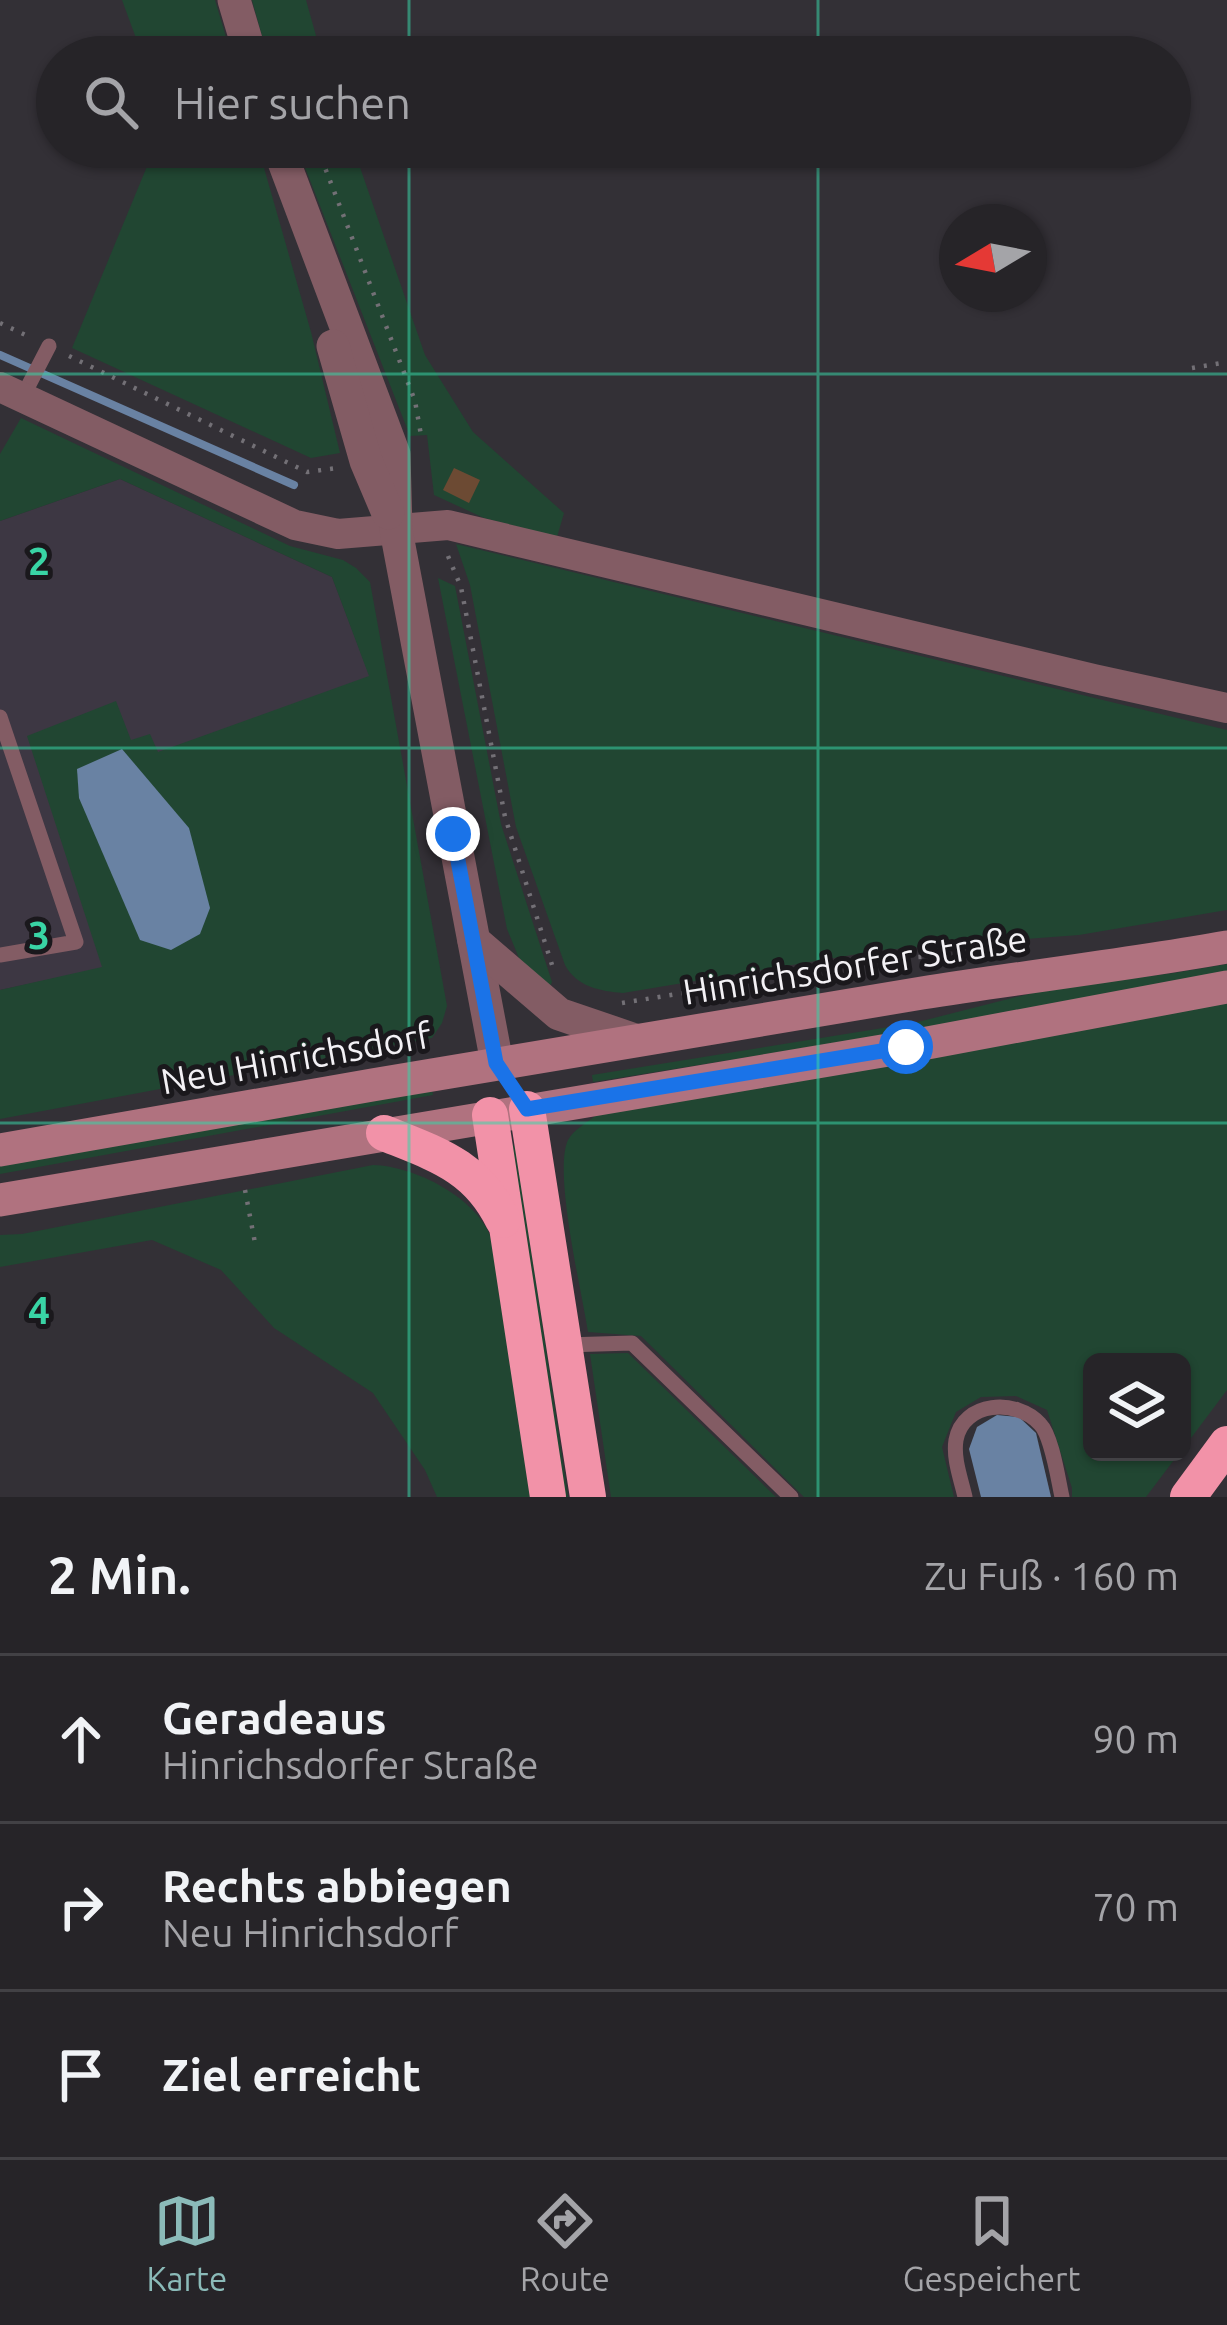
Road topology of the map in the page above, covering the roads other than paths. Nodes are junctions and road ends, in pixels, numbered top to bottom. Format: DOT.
graph roads {
  1 [pos="234,0"];
  2 [pos="245,36"];
  3 [pos="286,168"];
  4 [pos="49,346"];
  5 [pos="11,393"];
  6 [pos="396,530"];
  7 [pos="1227,707"];
  8 [pos="0,717"];
  9 [pos="474,941"];
  10 [pos="1227,947"];
  11 [pos="0,956"];
  12 [pos="1227,987"];
  13 [pos="635,1040"];
  14 [pos="496,1063"];
  15 [pos="527,1109"];
  16 [pos="490,1115"];
  17 [pos="384,1133"];
  18 [pos="0,1150"];
  19 [pos="0,1200"];
  20 [pos="511,1239"];
  21 [pos="565,1345"];
  22 [pos="1227,1444"];
  23 [pos="548,1497"];
  24 [pos="588,1497"];
  25 [pos="790,1497"];
  26 [pos="965,1497"];
  27 [pos="1062,1497"];
  28 [pos="1188,1497"];
  1 -- 2 [label="street"];
  3 -- 6 [label="street"];
  4 -- 5 [label="lane"];
  5 -- 6 [label="street"];
  6 -- 7 [label="street"];
  6 -- 9 [label="street"];
  8 -- 11 [label="lane"];
  9 -- 13 [label="street"];
  9 -- 14 [label="street"];
  10 -- 13 [label="main road, Hinrichsdorfer Straße"];
  12 -- 15 [label="main road"];
  13 -- 14 [label="main road, Hinrichsdorfer Straße"];
  14 -- 15 [label="main road"];
  14 -- 16 [label="main road"];
  14 -- 18 [label="main road, Neu Hinrichsdorf"];
  15 -- 16 [label="main road"];
  15 -- 21 [label="highway"];
  16 -- 17 [label="main road"];
  16 -- 20 [label="highway"];
  17 -- 19 [label="main road"];
  17 -- 20 [label="highway"];
  20 -- 23 [label="highway"];
  21 -- 24 [label="highway"];
  21 -- 25 [label="lane"];
  22 -- 28 [label="highway"];
  26 -- 27 [label="lane"];
}
